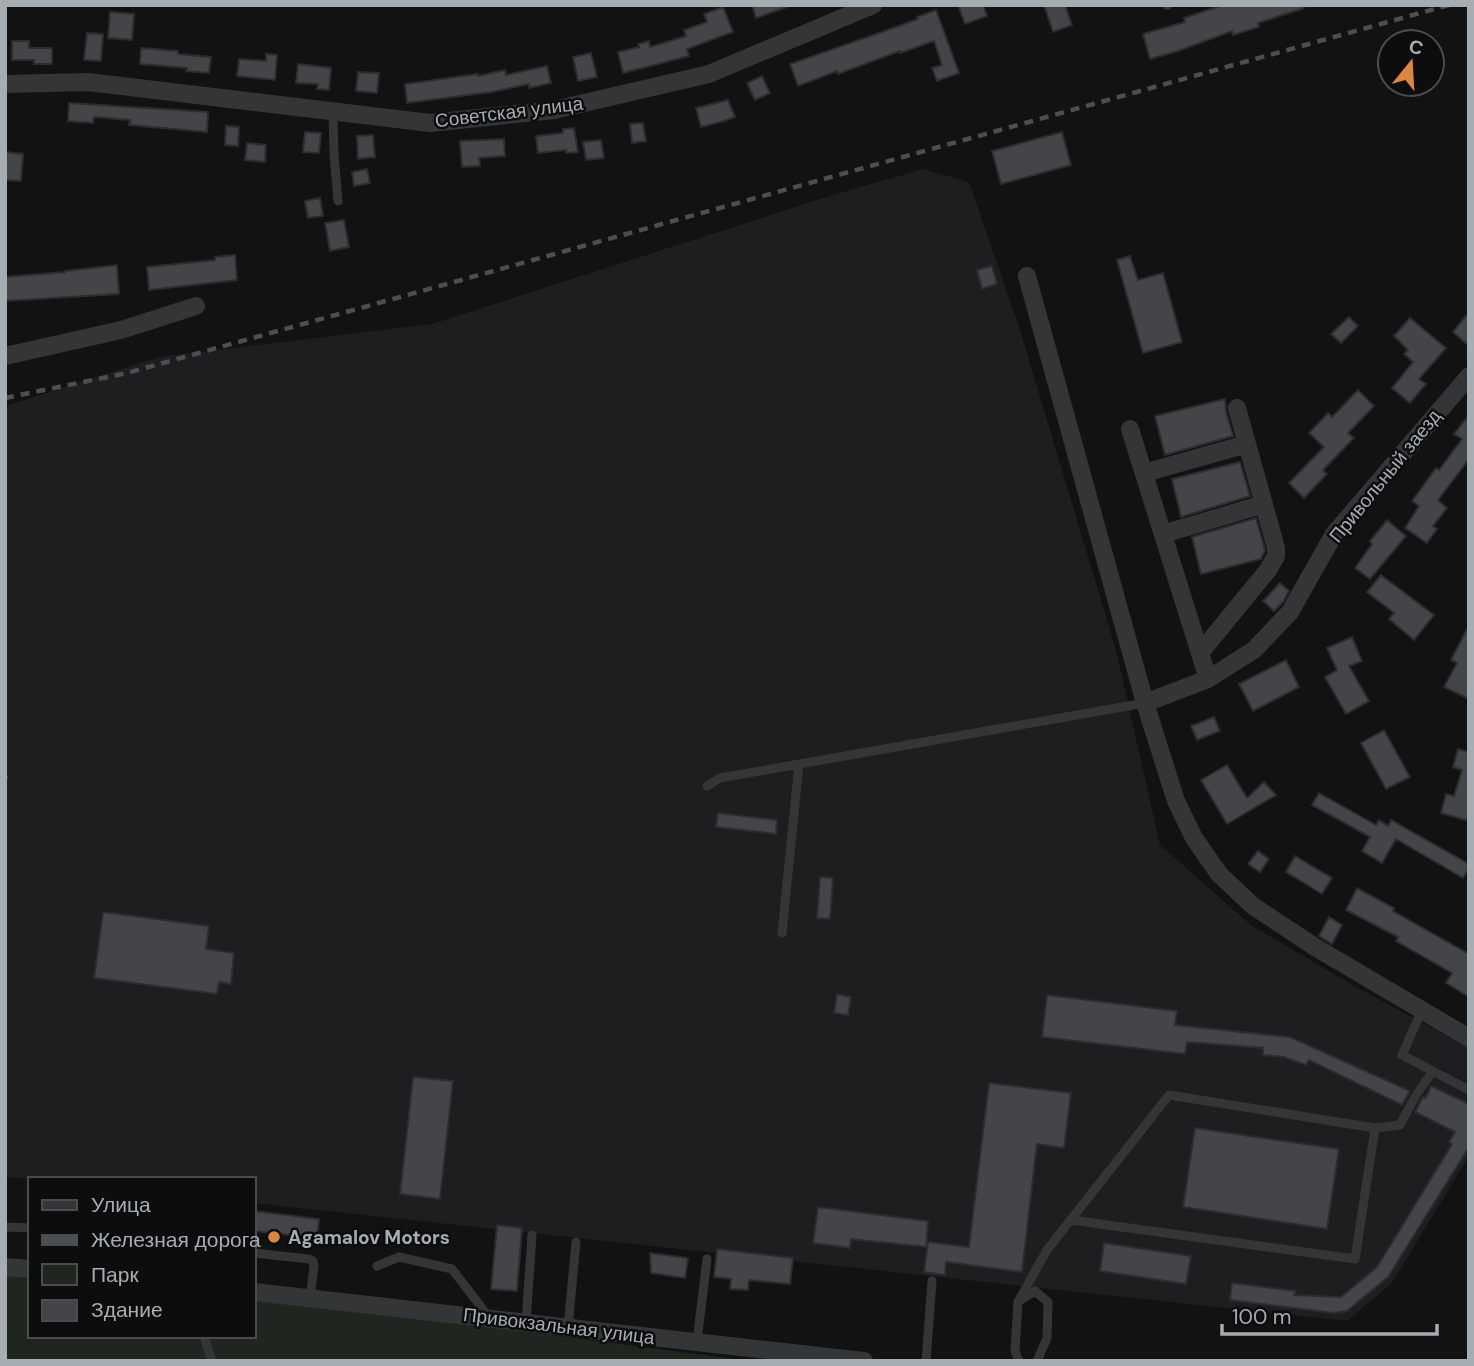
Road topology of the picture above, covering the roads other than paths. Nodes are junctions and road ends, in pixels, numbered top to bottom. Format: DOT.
graph roads {
  1 [pos="873,5"];
  2 [pos="5,84"];
  3 [pos="333,111"];
  4 [pos="338,201"];
  5 [pos="1027,276"];
  6 [pos="196,306"];
  7 [pos="5,356"];
  8 [pos="1469,376"];
  9 [pos="1237,408"];
  10 [pos="1130,429"];
  11 [pos="1247,444"];
  12 [pos="1144,473"];
  13 [pos="1264,504"];
  14 [pos="1163,534"];
  15 [pos="1200,653"];
  16 [pos="1208,679"];
  17 [pos="1145,703"];
  18 [pos="799,764"];
  19 [pos="707,786"];
  20 [pos="782,933"];
  21 [pos="1422,1010"];
  22 [pos="1469,1038"];
  23 [pos="1433,1071"];
  24 [pos="1469,1090"];
  25 [pos="1375,1128"];
  26 [pos="1071,1220"];
  27 [pos="5,1227"];
  28 [pos="28,1228"];
  29 [pos="532,1235"];
  30 [pos="576,1242"];
  31 [pos="256,1253"];
  32 [pos="707,1259"];
  33 [pos="377,1266"];
  34 [pos="5,1267"];
  35 [pos="28,1269"];
  36 [pos="932,1281"];
  37 [pos="256,1292"];
  38 [pos="310,1298"];
  39 [pos="1017,1302"];
  40 [pos="489,1318"];
  41 [pos="526,1322"];
  42 [pos="568,1327"];
  43 [pos="205,1338"];
  44 [pos="697,1341"];
  45 [pos="212,1361"];
  46 [pos="864,1361"];
  47 [pos="926,1361"];
  48 [pos="1019,1361"];
  49 [pos="1037,1361"];
  1 -- 3 [label="street, Советская улица"];
  2 -- 3 [label="street, Советская улица"];
  3 -- 4 [label="lane"];
  5 -- 17 [label="street"];
  6 -- 7 [label="street"];
  8 -- 16 [label="street, Привольный заезд"];
  9 -- 11 [label="street"];
  10 -- 12 [label="street"];
  11 -- 12 [label="street"];
  11 -- 13 [label="street"];
  12 -- 14 [label="street"];
  13 -- 14 [label="street"];
  13 -- 15 [label="street"];
  14 -- 15 [label="street"];
  15 -- 16 [label="street"];
  16 -- 17 [label="street, Привольный заезд"];
  17 -- 18 [label="lane"];
  17 -- 21 [label="street"];
  18 -- 19 [label="lane"];
  18 -- 20 [label="lane"];
  21 -- 22 [label="street"];
  21 -- 23 [label="lane"];
  23 -- 24 [label="lane"];
  23 -- 25 [label="lane"];
  25 -- 26 [label="lane"];
  25 -- 26 [label="lane"];
  26 -- 39 [label="lane"];
  27 -- 28 [label="lane"];
  29 -- 41 [label="lane"];
  30 -- 42 [label="lane"];
  31 -- 38 [label="lane"];
  32 -- 44 [label="lane"];
  33 -- 40 [label="lane"];
  34 -- 35 [label="street"];
  36 -- 47 [label="lane"];
  37 -- 38 [label="street, Привокзальная улица"];
  38 -- 40 [label="street, Привокзальная улица"];
  39 -- 48 [label="lane"];
  39 -- 49 [label="lane"];
  40 -- 41 [label="street, Привокзальная улица"];
  41 -- 42 [label="street, Привокзальная улица"];
  42 -- 44 [label="street, Привокзальная улица"];
  43 -- 45 [label="lane"];
  44 -- 46 [label="street, Привокзальная улица"];
}
